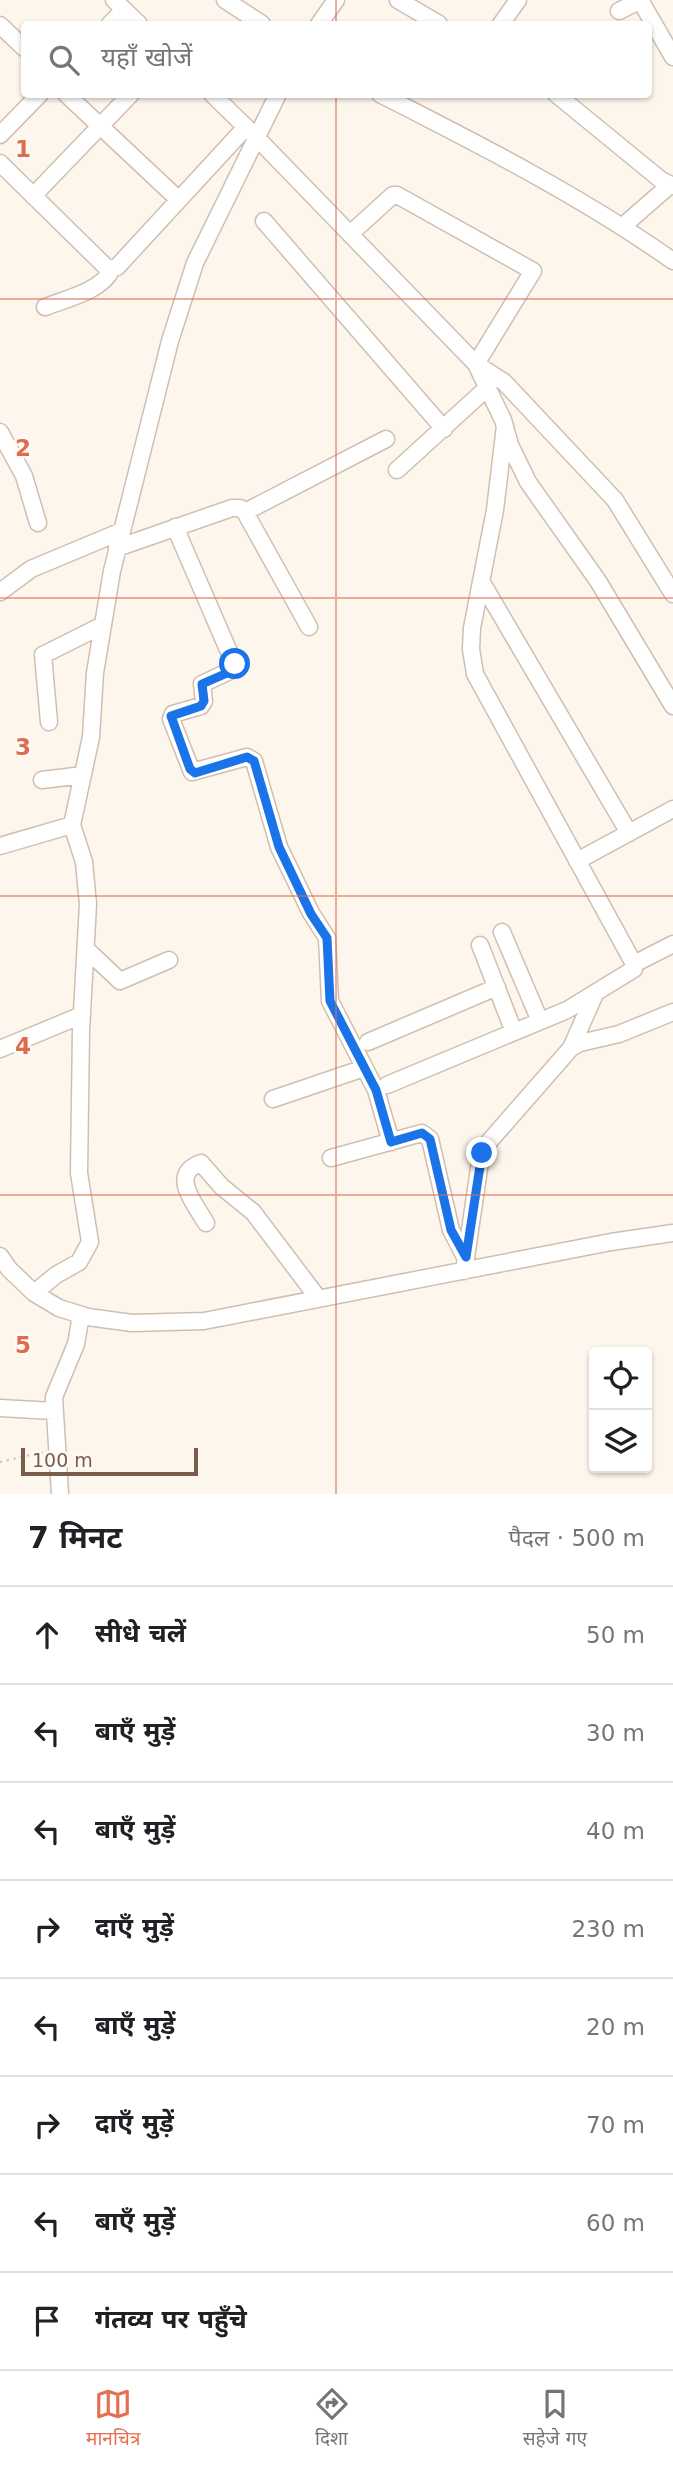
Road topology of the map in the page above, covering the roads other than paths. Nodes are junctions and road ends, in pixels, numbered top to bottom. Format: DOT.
graph roads {
  1 [pos="225,0"];
  2 [pos="336,0"];
  3 [pos="518,0"];
  4 [pos="641,0"];
  5 [pos="401,1"];
  6 [pos="119,5"];
  7 [pos="619,10"];
  8 [pos="111,21"];
  9 [pos="136,21"];
  10 [pos="257,21"];
  11 [pos="321,21"];
  12 [pos="434,21"];
  13 [pos="503,21"];
  14 [pos="0,25"];
  15 [pos="21,45"];
  16 [pos="673,57"];
  17 [pos="36,98"];
  18 [pos="70,98"];
  19 [pos="127,98"];
  20 [pos="216,98"];
  21 [pos="275,98"];
  22 [pos="388,98"];
  23 [pos="561,98"];
  24 [pos="100,126"];
  25 [pos="251,132"];
  26 [pos="0,135"];
  27 [pos="0,163"];
  28 [pos="672,186"];
  29 [pos="33,196"];
  30 [pos="179,200"];
  31 [pos="264,221"];
  32 [pos="623,226"];
  33 [pos="350,234"];
  34 [pos="673,261"];
  35 [pos="112,269"];
  36 [pos="45,307"];
  37 [pos="475,364"];
  38 [pos="487,388"];
  39 [pos="505,426"];
  40 [pos="444,429"];
  41 [pos="0,432"];
  42 [pos="386,439"];
  43 [pos="397,470"];
  44 [pos="245,512"];
  45 [pos="38,523"];
  46 [pos="175,527"];
  47 [pos="122,531"];
  48 [pos="117,548"];
  49 [pos="481,581"];
  50 [pos="0,592"];
  51 [pos="673,594"];
  52 [pos="103,625"];
  53 [pos="309,627"];
  54 [pos="673,706"];
  55 [pos="49,722"];
  56 [pos="83,775"];
  57 [pos="41,780"];
  58 [pos="673,809"];
  59 [pos="72,825"];
  60 [pos="629,833"];
  61 [pos="0,846"];
  62 [pos="577,861"];
  63 [pos="502,932"];
  64 [pos="673,944"];
  65 [pos="481,945"];
  66 [pos="86,949"];
  67 [pos="169,960"];
  68 [pos="634,964"];
  69 [pos="497,987"];
  70 [pos="595,994"];
  71 [pos="673,1012"];
  72 [pos="82,1015"];
  73 [pos="540,1021"];
  74 [pos="514,1032"];
  75 [pos="368,1042"];
  76 [pos="571,1048"];
  77 [pos="0,1049"];
  78 [pos="364,1068"];
  79 [pos="387,1085"];
  80 [pos="273,1099"];
  81 [pos="391,1142"];
  82 [pos="331,1158"];
  83 [pos="206,1223"];
  84 [pos="673,1233"];
  85 [pos="0,1256"];
  86 [pos="465,1264"];
  87 [pos="34,1293"];
  88 [pos="318,1298"];
  89 [pos="81,1315"];
  90 [pos="0,1408"];
  91 [pos="54,1411"];
  92 [pos="58,1493"];
  1 -- 10 [label="street"];
  2 -- 11 [label="street"];
  3 -- 13 [label="street"];
  4 -- 7 [label="street"];
  4 -- 16 [label="street"];
  5 -- 12 [label="street"];
  6 -- 8 [label="street"];
  6 -- 9 [label="street"];
  14 -- 15 [label="street"];
  17 -- 26 [label="street"];
  18 -- 24 [label="street"];
  19 -- 24 [label="street"];
  20 -- 25 [label="street"];
  21 -- 25 [label="street"];
  22 -- 32 [label="street"];
  23 -- 28 [label="street"];
  24 -- 29 [label="street"];
  24 -- 30 [label="street"];
  25 -- 30 [label="street"];
  25 -- 33 [label="street"];
  25 -- 47 [label="street"];
  27 -- 29 [label="street"];
  28 -- 32 [label="street"];
  29 -- 35 [label="street"];
  30 -- 35 [label="street"];
  31 -- 40 [label="street"];
  32 -- 34 [label="street"];
  33 -- 37 [label="street"];
  33 -- 37 [label="street"];
  35 -- 36 [label="street"];
  37 -- 38 [label="street"];
  37 -- 51 [label="street"];
  38 -- 39 [label="street"];
  38 -- 40 [label="street"];
  39 -- 49 [label="street"];
  39 -- 54 [label="street"];
  40 -- 43 [label="street"];
  41 -- 45 [label="street"];
  42 -- 44 [label="street"];
  44 -- 46 [label="street"];
  44 -- 53 [label="street"];
  46 -- 48 [label="street"];
  46 -- 78 [label="street"];
  47 -- 48 [label="street"];
  47 -- 50 [label="street"];
  48 -- 52 [label="street"];
  49 -- 60 [label="street"];
  49 -- 62 [label="street"];
  52 -- 55 [label="street"];
  52 -- 56 [label="street"];
  56 -- 57 [label="street"];
  56 -- 59 [label="street"];
  58 -- 60 [label="street"];
  59 -- 61 [label="street"];
  59 -- 66 [label="street"];
  60 -- 62 [label="street"];
  62 -- 68 [label="street"];
  63 -- 73 [label="street"];
  64 -- 68 [label="street"];
  65 -- 69 [label="street"];
  66 -- 67 [label="street"];
  66 -- 72 [label="street"];
  68 -- 70 [label="street"];
  69 -- 74 [label="street"];
  69 -- 75 [label="street"];
  70 -- 73 [label="street"];
  70 -- 76 [label="street"];
  71 -- 76 [label="street"];
  72 -- 77 [label="street"];
  72 -- 87 [label="street"];
  73 -- 74 [label="street"];
  74 -- 79 [label="street"];
  76 -- 86 [label="street"];
  78 -- 80 [label="street"];
  78 -- 81 [label="street"];
  81 -- 82 [label="street"];
  81 -- 86 [label="street"];
  83 -- 88 [label="street"];
  84 -- 86 [label="street"];
  85 -- 87 [label="street"];
  86 -- 88 [label="street"];
  87 -- 89 [label="street"];
  88 -- 89 [label="street"];
  89 -- 91 [label="street"];
  90 -- 91 [label="street"];
  91 -- 92 [label="street"];
}
